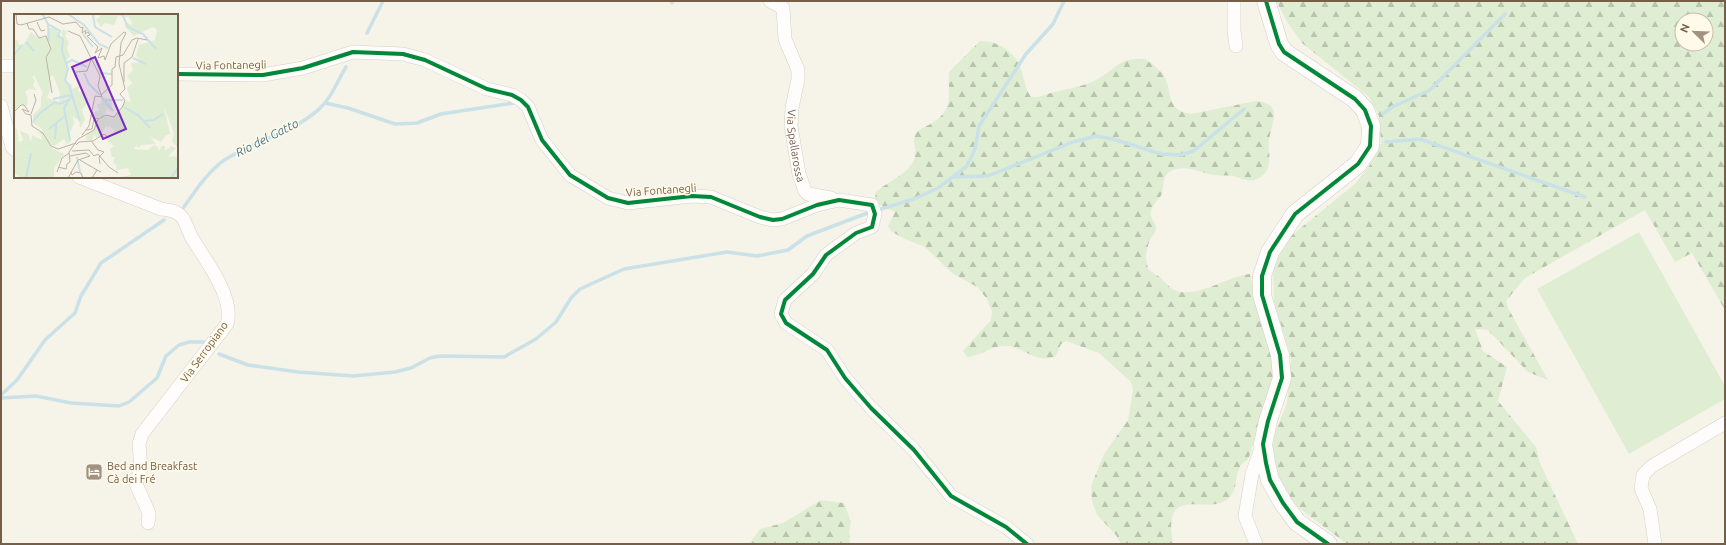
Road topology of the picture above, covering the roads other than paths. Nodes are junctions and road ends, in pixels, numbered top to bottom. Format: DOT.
graph roads {
  1 [pos="770,1"];
  2 [pos="1234,1"];
  3 [pos="1266,1"];
  4 [pos="1236,46"];
  5 [pos="1,66"];
  6 [pos="14,66"];
  7 [pos="178,74"];
  8 [pos="1,106"];
  9 [pos="14,149"];
  10 [pos="82,178"];
  11 [pos="839,200"];
  12 [pos="1725,423"];
  13 [pos="1263,444"];
  14 [pos="148,523"];
  15 [pos="1027,544"];
  16 [pos="1256,544"];
  17 [pos="1328,544"];
  18 [pos="1654,544"];
  1 -- 11 [label="street, Via Spallarossa"];
  2 -- 4 [label="street"];
  3 -- 13 [label="street"];
  5 -- 6 [label="street"];
  7 -- 11 [label="street, Via Fontanegli"];
  8 -- 9 [label="street"];
  10 -- 14 [label="street, Via Serropiano"];
  11 -- 15 [label="street, Via Fontanegli"];
  12 -- 18 [label="street"];
  13 -- 16 [label="street"];
  13 -- 17 [label="street"];
}
